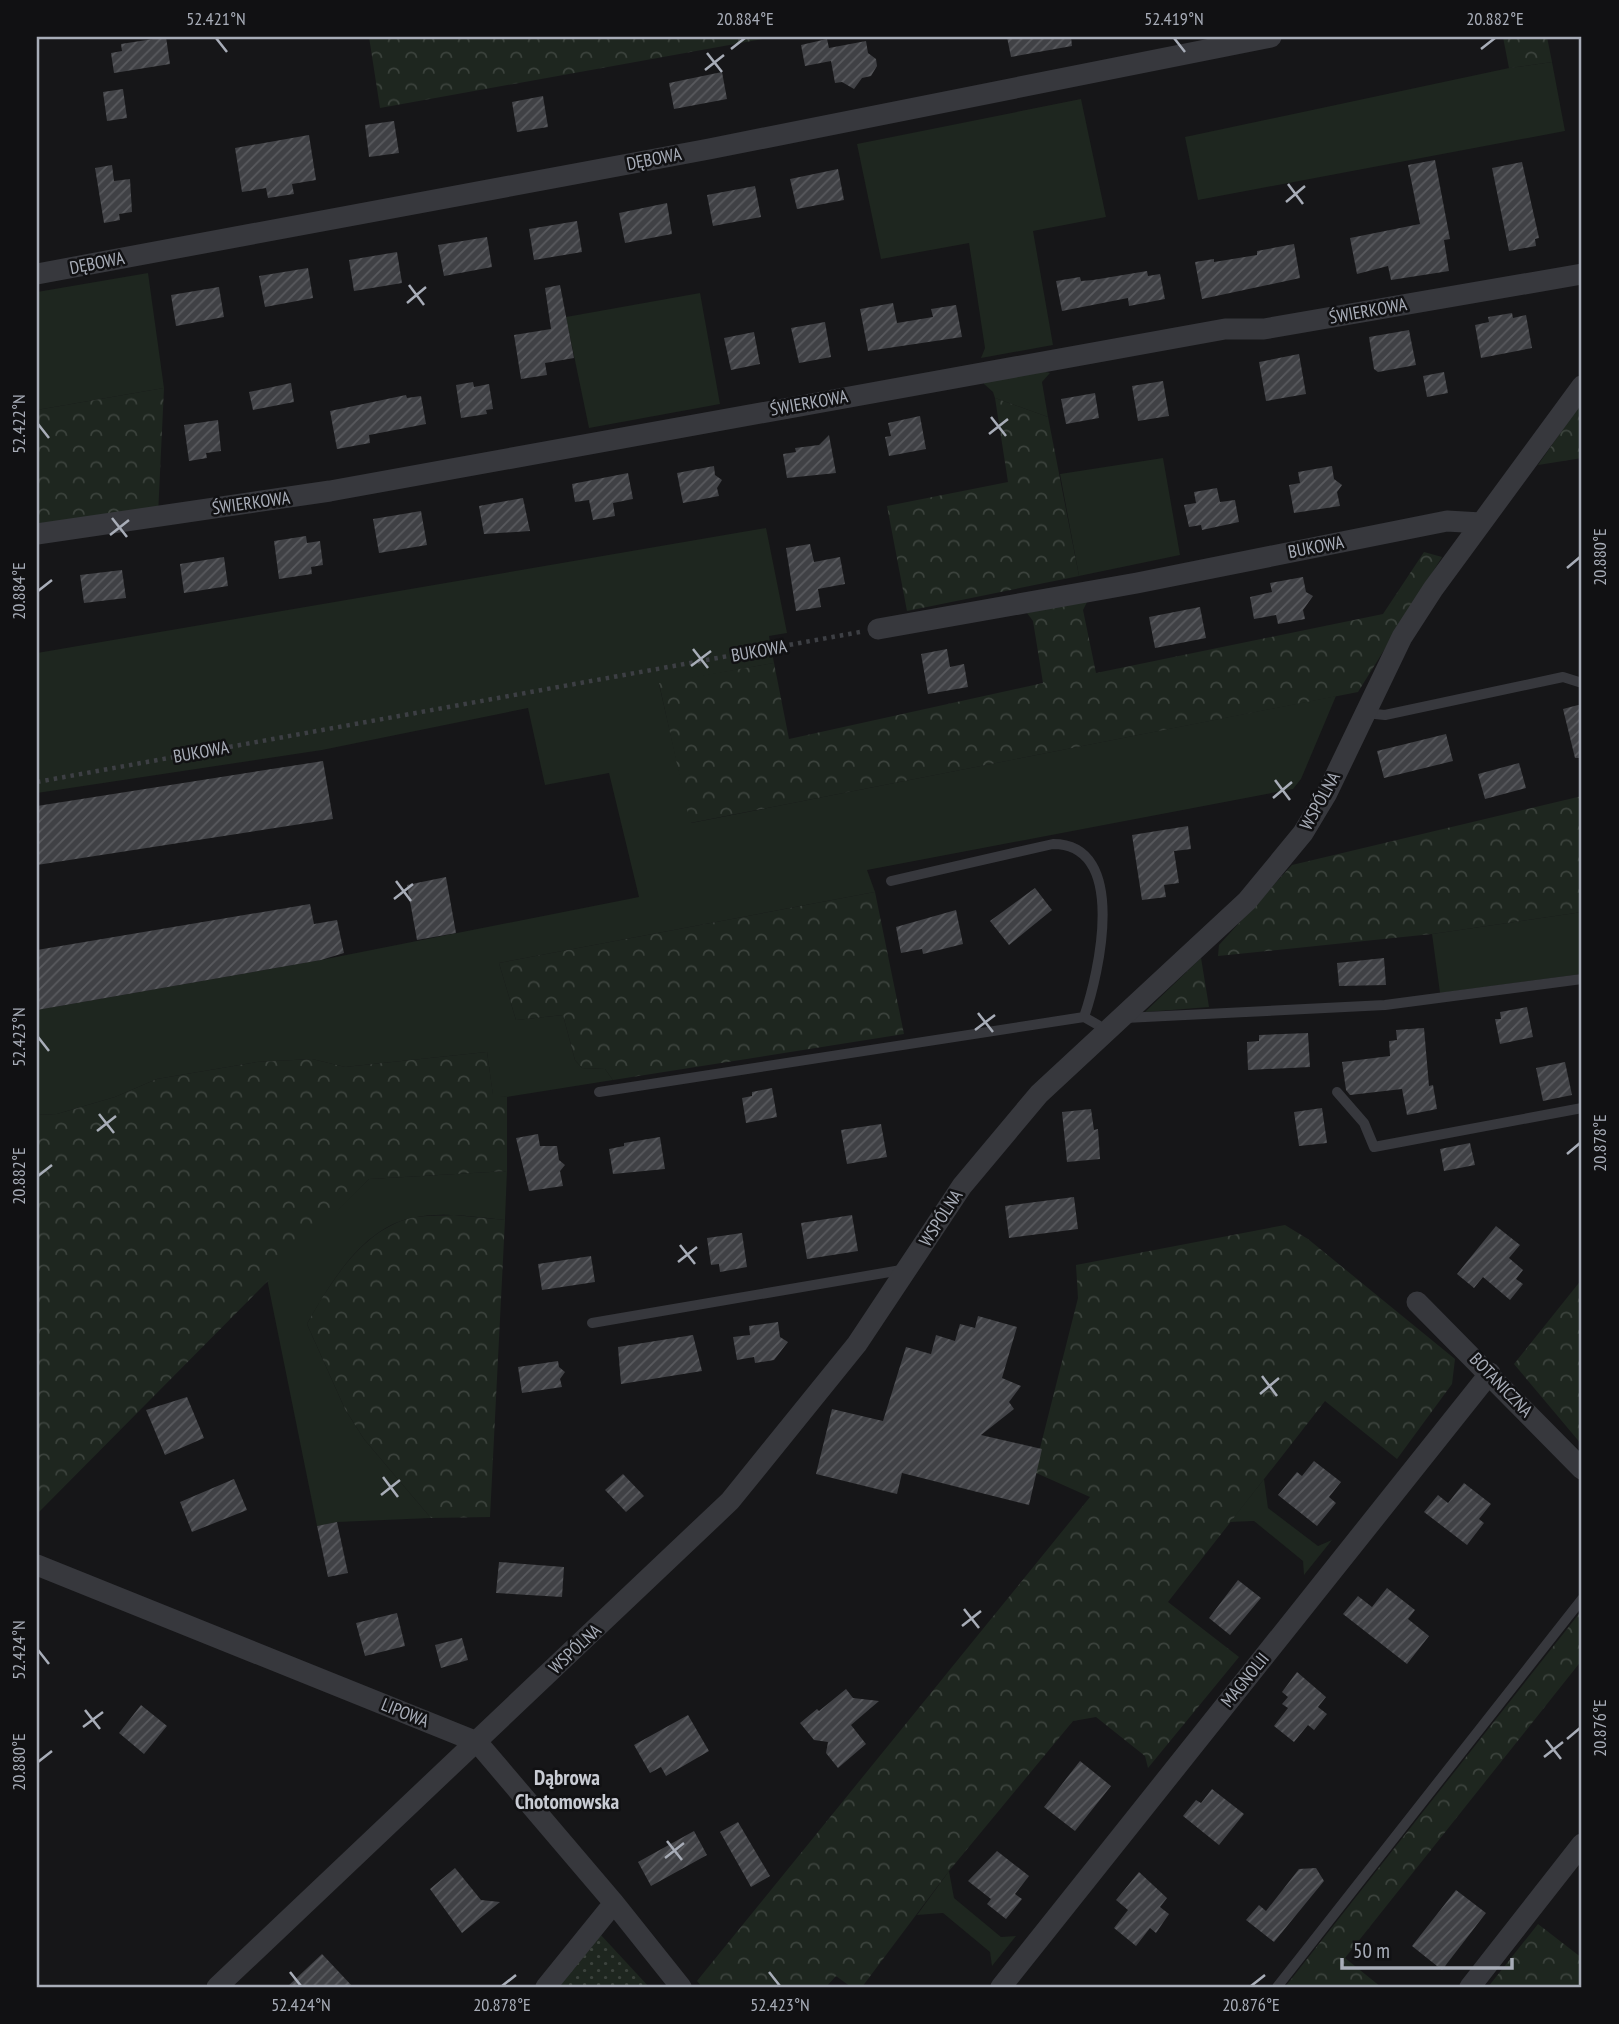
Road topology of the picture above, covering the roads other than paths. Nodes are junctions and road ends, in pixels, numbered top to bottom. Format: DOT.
graph roads {
  1 [pos="1271,37"];
  2 [pos="37,274"];
  3 [pos="1582,274"];
  4 [pos="1582,386"];
  5 [pos="1481,523"];
  6 [pos="37,534"];
  7 [pos="878,629"];
  8 [pos="1582,683"];
  9 [pos="1365,713"];
  10 [pos="891,881"];
  11 [pos="1582,979"];
  12 [pos="1084,1017"];
  13 [pos="1122,1018"];
  14 [pos="1105,1034"];
  15 [pos="599,1092"];
  16 [pos="1337,1092"];
  17 [pos="1582,1108"];
  18 [pos="908,1269"];
  19 [pos="1417,1302"];
  20 [pos="592,1323"];
  21 [pos="1490,1373"];
  22 [pos="1582,1469"];
  23 [pos="37,1565"];
  24 [pos="1582,1599"];
  25 [pos="477,1742"];
  26 [pos="1582,1844"];
  27 [pos="614,1903"];
  28 [pos="217,1987"];
  29 [pos="546,1987"];
  30 [pos="681,1987"];
  31 [pos="1001,1987"];
  32 [pos="1277,1987"];
  33 [pos="1470,1987"];
  1 -- 2 [label="street, DĘBOWA"];
  3 -- 6 [label="street, ŚWIERKOWA"];
  4 -- 5 [label="street, WSPÓLNA"];
  5 -- 7 [label="street, BUKOWA"];
  5 -- 9 [label="street, WSPÓLNA"];
  8 -- 9 [label="lane"];
  9 -- 13 [label="street, WSPÓLNA"];
  10 -- 12 [label="lane"];
  11 -- 13 [label="lane"];
  12 -- 14 [label="lane"];
  12 -- 15 [label="lane"];
  13 -- 14 [label="street, WSPÓLNA"];
  14 -- 18 [label="street, WSPÓLNA"];
  16 -- 17 [label="lane"];
  18 -- 20 [label="lane"];
  18 -- 25 [label="street, WSPÓLNA"];
  19 -- 21 [label="street, BOTANICZNA"];
  21 -- 22 [label="street, BOTANICZNA"];
  21 -- 31 [label="street, MAGNOLII"];
  23 -- 25 [label="street, LIPOWA"];
  24 -- 32 [label="lane"];
  25 -- 27 [label="street, LIPOWA"];
  25 -- 28 [label="street, WSPÓLNA"];
  26 -- 33 [label="street"];
  27 -- 29 [label="street"];
  27 -- 30 [label="street, LIPOWA"];
}
